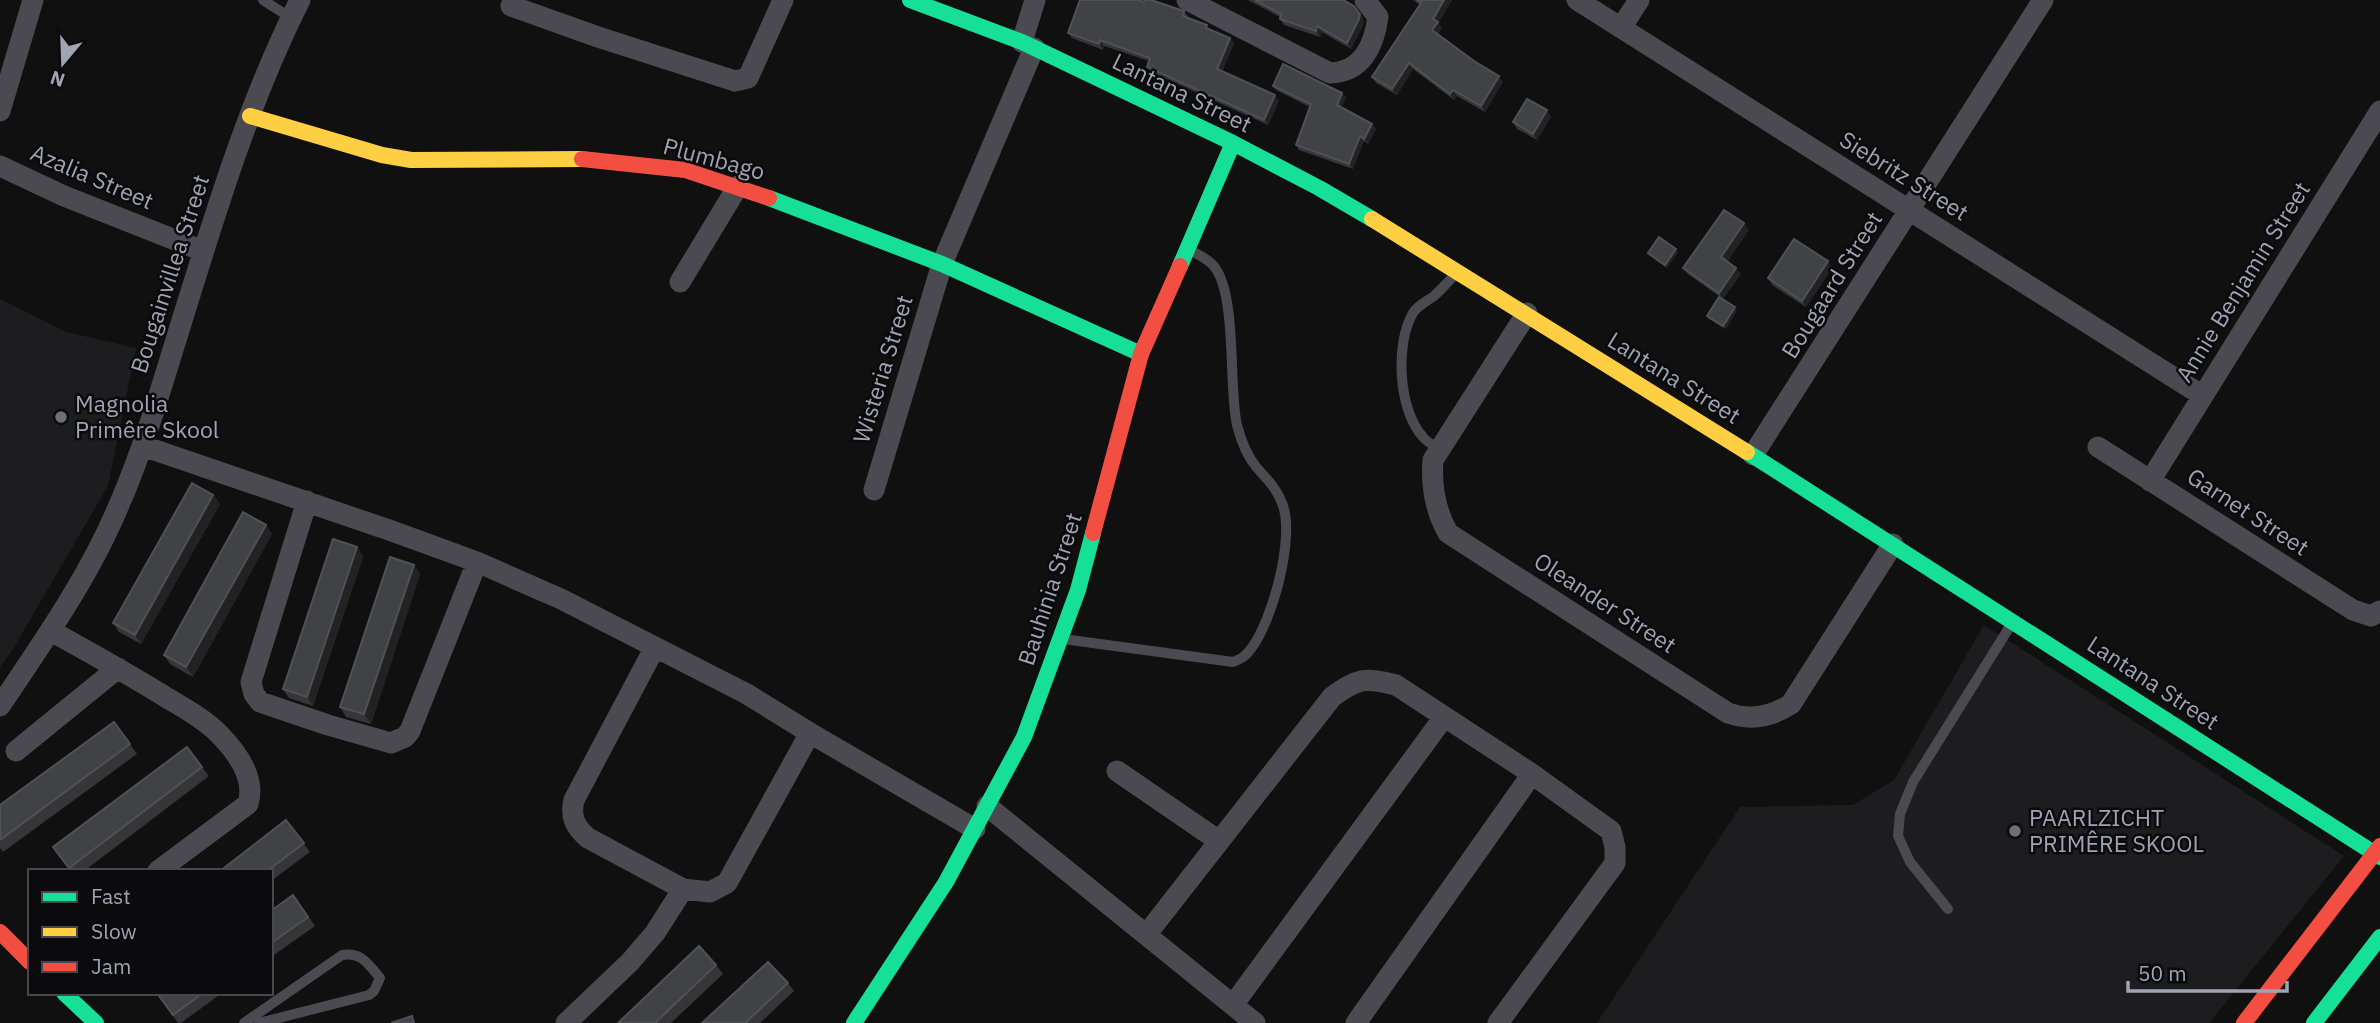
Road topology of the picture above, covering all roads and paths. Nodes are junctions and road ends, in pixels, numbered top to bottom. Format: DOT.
graph roads {
  1 [pos="33,0"];
  2 [pos="263,0"];
  3 [pos="783,0"];
  4 [pos="910,0"];
  5 [pos="1035,0"];
  6 [pos="1187,0"];
  7 [pos="1365,0"];
  8 [pos="1577,0"];
  9 [pos="1639,0"];
  10 [pos="2043,0"];
  11 [pos="511,6"];
  12 [pos="295,9"];
  13 [pos="1621,28"];
  14 [pos="1028,45"];
  15 [pos="0,111"];
  16 [pos="2380,111"];
  17 [pos="250,116"];
  18 [pos="1233,143"];
  19 [pos="0,166"];
  20 [pos="738,186"];
  21 [pos="1909,211"];
  22 [pos="1188,248"];
  23 [pos="203,251"];
  24 [pos="942,264"];
  25 [pos="1458,271"];
  26 [pos="680,282"];
  27 [pos="1527,313"];
  28 [pos="1142,354"];
  29 [pos="2203,396"];
  30 [pos="143,446"];
  31 [pos="2098,447"];
  32 [pos="1440,450"];
  33 [pos="1753,455"];
  34 [pos="2150,481"];
  35 [pos="874,490"];
  36 [pos="307,501"];
  37 [pos="1894,544"];
  38 [pos="477,562"];
  39 [pos="2376,613"];
  40 [pos="2014,621"];
  41 [pos="51,631"];
  42 [pos="1060,639"];
  43 [pos="655,647"];
  44 [pos="118,668"];
  45 [pos="0,706"];
  46 [pos="1444,717"];
  47 [pos="810,733"];
  48 [pos="16,751"];
  49 [pos="1117,771"];
  50 [pos="1532,774"];
  51 [pos="987,806"];
  52 [pos="975,829"];
  53 [pos="1219,841"];
  54 [pos="2378,852"];
  55 [pos="161,869"];
  56 [pos="683,889"];
  57 [pos="1948,909"];
  58 [pos="0,932"];
  59 [pos="1146,935"];
  60 [pos="2380,937"];
  61 [pos="28,960"];
  62 [pos="66,995"];
  63 [pos="1233,1005"];
  64 [pos="1506,1020"];
  65 [pos="96,1023"];
  66 [pos="244,1023"];
  67 [pos="259,1023"];
  68 [pos="566,1023"];
  69 [pos="854,1023"];
  70 [pos="1255,1023"];
  71 [pos="1356,1023"];
  72 [pos="2244,1023"];
  73 [pos="2314,1023"];
  1 -- 15 [label="street"];
  2 -- 12 [label="lane"];
  3 -- 11 [label="street"];
  4 -- 14 [label="street, Lantana Street"];
  5 -- 14 [label="street, Wisteria Street"];
  6 -- 7 [label="street"];
  8 -- 13 [label="street, Siebritz Street"];
  9 -- 13 [label="street"];
  10 -- 21 [label="street, Bougaard Street"];
  12 -- 17 [label="street, Bougainvillea Street"];
  13 -- 21 [label="street, Siebritz Street"];
  14 -- 18 [label="street, Lantana Street"];
  14 -- 24 [label="street, Wisteria Street"];
  16 -- 29 [label="street, Annie Benjamin Street"];
  17 -- 20 [label="street, Plumbago"];
  17 -- 23 [label="street, Bougainvillea Street"];
  18 -- 22 [label="street, Bauhinia Street"];
  18 -- 25 [label="street, Lantana Street"];
  19 -- 23 [label="street, Azalia Street"];
  20 -- 24 [label="street, Plumbago"];
  20 -- 26 [label="street"];
  21 -- 29 [label="street, Siebritz Street"];
  21 -- 33 [label="street, Bougaard Street"];
  22 -- 28 [label="street, Bauhinia Street"];
  22 -- 42 [label="lane"];
  23 -- 30 [label="street, Bougainvillea Street"];
  24 -- 28 [label="street, Plumbago"];
  24 -- 35 [label="street, Wisteria Street"];
  25 -- 27 [label="street, Lantana Street"];
  25 -- 32 [label="lane"];
  27 -- 32 [label="street, Oleander Street"];
  27 -- 33 [label="street, Lantana Street"];
  28 -- 42 [label="street, Bauhinia Street"];
  29 -- 34 [label="street, Annie Benjamin Street"];
  30 -- 36 [label="street"];
  30 -- 41 [label="street, Bougainvillea Street"];
  31 -- 34 [label="street, Garnet Street"];
  32 -- 37 [label="street, Oleander Street"];
  33 -- 37 [label="street, Lantana Street"];
  34 -- 39 [label="street, Garnet Street"];
  36 -- 38 [label="street"];
  36 -- 38 [label="street"];
  37 -- 40 [label="street, Lantana Street"];
  38 -- 43 [label="street"];
  40 -- 54 [label="street, Lantana Street"];
  40 -- 57 [label="lane"];
  41 -- 44 [label="street"];
  41 -- 45 [label="street, Bougainvillea Street"];
  42 -- 51 [label="street, Bauhinia Street"];
  43 -- 47 [label="street"];
  43 -- 56 [label="street"];
  44 -- 48 [label="street"];
  44 -- 55 [label="street"];
  46 -- 50 [label="street"];
  46 -- 53 [label="street"];
  46 -- 63 [label="street"];
  47 -- 52 [label="street"];
  47 -- 56 [label="street"];
  49 -- 53 [label="street"];
  50 -- 64 [label="street"];
  50 -- 71 [label="street"];
  51 -- 52 [label="street, Bauhinia Street"];
  51 -- 59 [label="street"];
  52 -- 69 [label="street, Bauhinia Street"];
  53 -- 59 [label="street"];
  54 -- 72 [label="street"];
  56 -- 68 [label="street"];
  58 -- 61 [label="street"];
  59 -- 63 [label="street"];
  60 -- 73 [label="street"];
  62 -- 65 [label="street"];
  63 -- 70 [label="street"];
  66 -- 67 [label="lane"];
}
